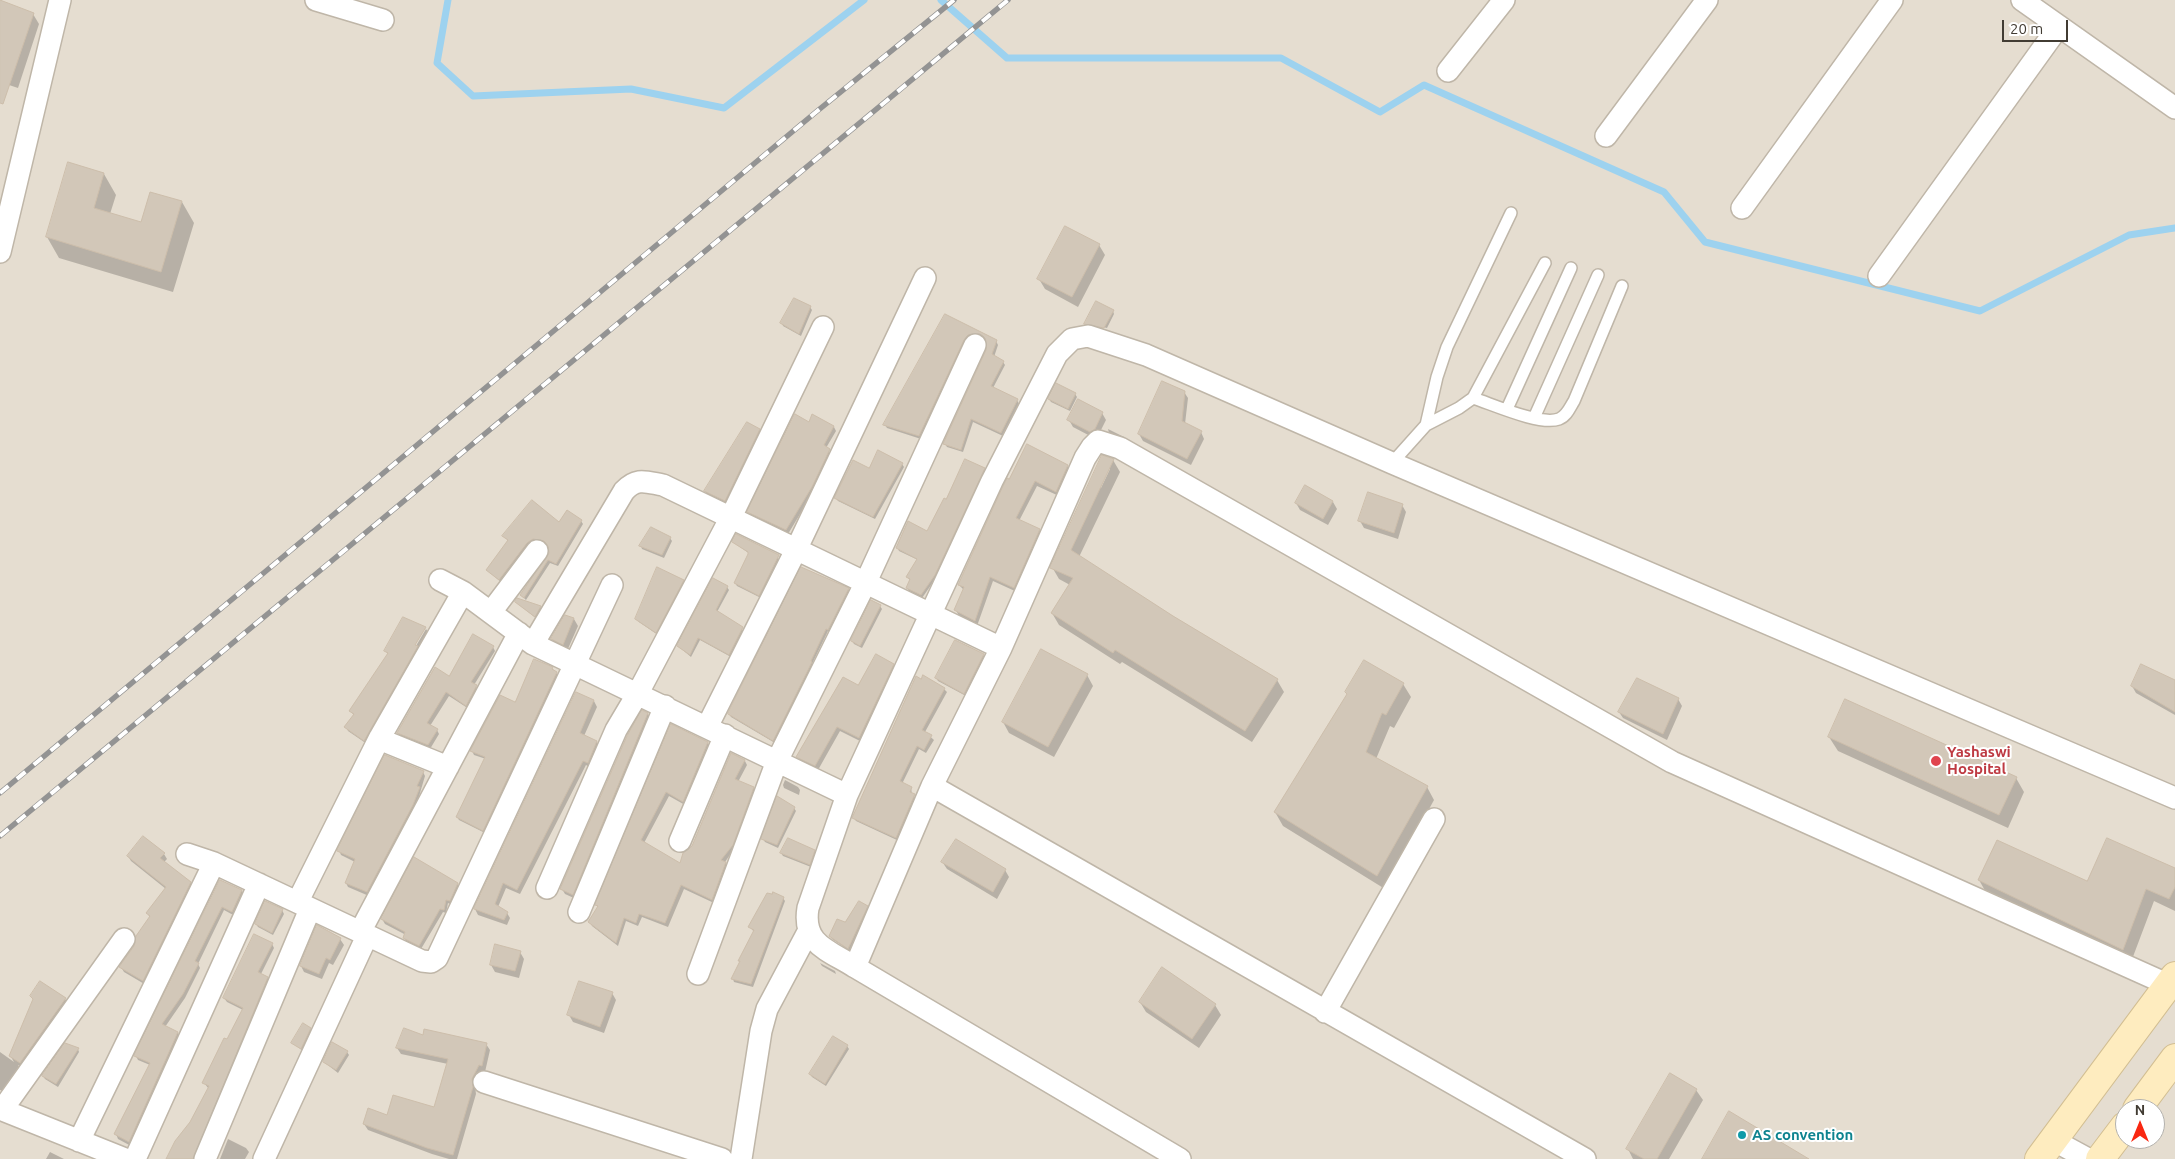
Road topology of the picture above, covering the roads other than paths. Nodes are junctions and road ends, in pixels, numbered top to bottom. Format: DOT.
graph roads {
  1 [pos="60,0"];
  2 [pos="316,0"];
  3 [pos="1504,0"];
  4 [pos="1707,0"];
  5 [pos="1892,0"];
  6 [pos="2022,0"];
  7 [pos="383,20"];
  8 [pos="2059,26"];
  9 [pos="1448,71"];
  10 [pos="2175,108"];
  11 [pos="1606,136"];
  12 [pos="1742,208"];
  13 [pos="1510,213"];
  14 [pos="0,252"];
  15 [pos="1545,263"];
  16 [pos="1571,268"];
  17 [pos="1598,275"];
  18 [pos="1879,276"];
  19 [pos="925,278"];
  20 [pos="1622,286"];
  21 [pos="823,327"];
  22 [pos="975,345"];
  23 [pos="1473,398"];
  24 [pos="1507,409"];
  25 [pos="1534,418"];
  26 [pos="1426,425"];
  27 [pos="1392,463"];
  28 [pos="731,517"];
  29 [pos="796,550"];
  30 [pos="537,551"];
  31 [pos="440,580"];
  32 [pos="865,584"];
  33 [pos="612,585"];
  34 [pos="463,592"];
  35 [pos="491,612"];
  36 [pos="931,616"];
  37 [pos="526,639"];
  38 [pos="1001,648"];
  39 [pos="574,663"];
  40 [pos="638,693"];
  41 [pos="665,706"];
  42 [pos="716,731"];
  43 [pos="379,739"];
  44 [pos="777,761"];
  45 [pos="448,767"];
  46 [pos="932,786"];
  47 [pos="847,795"];
  48 [pos="2175,798"];
  49 [pos="1434,819"];
  50 [pos="680,841"];
  51 [pos="187,854"];
  52 [pos="214,863"];
  53 [pos="259,884"];
  54 [pos="547,888"];
  55 [pos="304,905"];
  56 [pos="580,912"];
  57 [pos="808,932"];
  58 [pos="363,934"];
  59 [pos="124,939"];
  60 [pos="854,966"];
  61 [pos="698,974"];
  62 [pos="2172,980"];
  63 [pos="1325,1012"];
  64 [pos="2171,1070"];
  65 [pos="484,1082"];
  66 [pos="2146,1099"];
  67 [pos="1,1109"];
  68 [pos="2115,1139"];
  69 [pos="79,1141"];
  70 [pos="2046,1150"];
  71 [pos="124,1159"];
  72 [pos="135,1159"];
  73 [pos="205,1159"];
  74 [pos="264,1159"];
  75 [pos="722,1159"];
  76 [pos="741,1159"];
  77 [pos="1180,1159"];
  78 [pos="1585,1159"];
  79 [pos="2088,1159"];
  80 [pos="2100,1159"];
  1 -- 14 [label="street"];
  2 -- 7 [label="street"];
  3 -- 9 [label="street"];
  4 -- 11 [label="street"];
  5 -- 12 [label="street"];
  6 -- 8 [label="street"];
  8 -- 10 [label="street"];
  8 -- 18 [label="street"];
  13 -- 26 [label="lane"];
  15 -- 23 [label="lane"];
  16 -- 24 [label="lane"];
  17 -- 25 [label="lane"];
  19 -- 29 [label="street"];
  20 -- 25 [label="lane"];
  21 -- 28 [label="street"];
  22 -- 32 [label="street"];
  23 -- 24 [label="lane"];
  23 -- 26 [label="lane"];
  24 -- 25 [label="lane"];
  26 -- 27 [label="lane"];
  27 -- 36 [label="street"];
  27 -- 48 [label="street"];
  28 -- 29 [label="street"];
  28 -- 37 [label="street"];
  28 -- 40 [label="street"];
  29 -- 32 [label="street"];
  29 -- 42 [label="street"];
  30 -- 35 [label="street"];
  31 -- 34 [label="street"];
  32 -- 36 [label="street"];
  32 -- 44 [label="street"];
  33 -- 39 [label="street"];
  34 -- 35 [label="street"];
  34 -- 43 [label="street"];
  35 -- 37 [label="street"];
  36 -- 38 [label="street"];
  36 -- 47 [label="street"];
  37 -- 39 [label="street"];
  37 -- 45 [label="street"];
  38 -- 46 [label="street"];
  38 -- 62 [label="street"];
  39 -- 40 [label="street"];
  39 -- 58 [label="street"];
  40 -- 41 [label="street"];
  40 -- 54 [label="street"];
  41 -- 42 [label="street"];
  41 -- 56 [label="street"];
  42 -- 44 [label="street"];
  42 -- 50 [label="street"];
  43 -- 45 [label="street"];
  43 -- 55 [label="street"];
  44 -- 47 [label="street"];
  44 -- 61 [label="street"];
  45 -- 58 [label="street"];
  46 -- 60 [label="street"];
  46 -- 63 [label="street"];
  47 -- 57 [label="street"];
  49 -- 63 [label="street"];
  51 -- 52 [label="street"];
  52 -- 53 [label="street"];
  52 -- 69 [label="street"];
  53 -- 55 [label="street"];
  53 -- 72 [label="street"];
  55 -- 58 [label="street"];
  55 -- 73 [label="street"];
  57 -- 60 [label="street"];
  57 -- 76 [label="street"];
  58 -- 74 [label="street"];
  59 -- 67 [label="street"];
  60 -- 77 [label="street"];
  62 -- 70 [label="main road"];
  63 -- 78 [label="street"];
  64 -- 66 [label="main road"];
  65 -- 75 [label="street"];
  67 -- 69 [label="street"];
  68 -- 80 [label="main road"];
  69 -- 71 [label="street"];
  70 -- 79 [label="street"];
}
